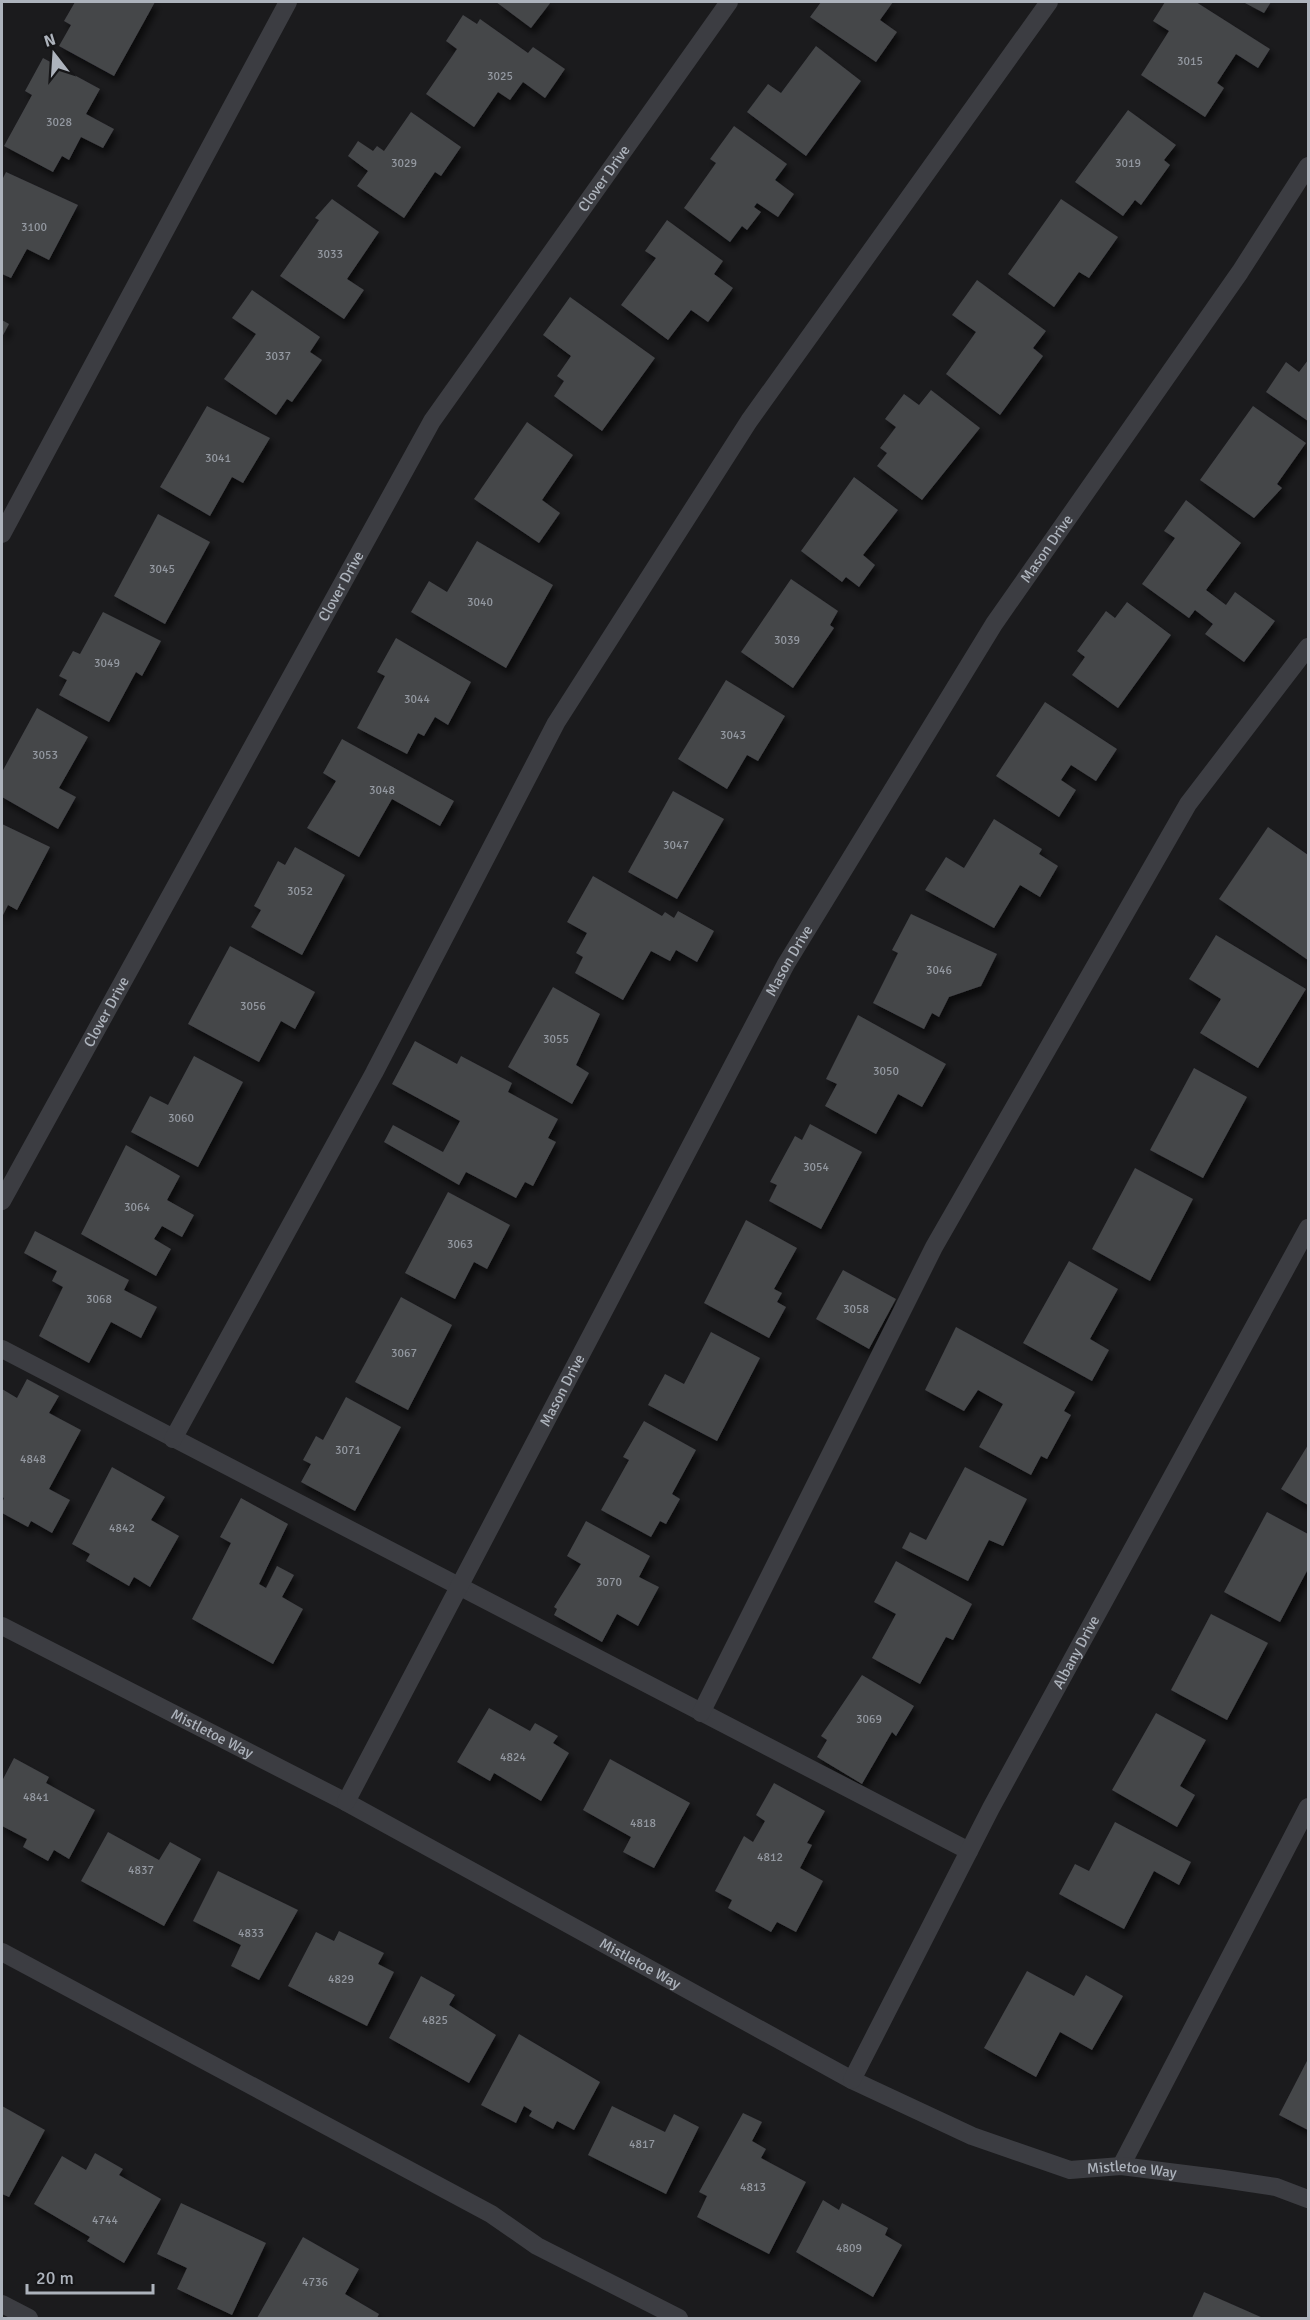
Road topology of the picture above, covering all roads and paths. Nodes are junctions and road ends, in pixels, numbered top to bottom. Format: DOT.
graph roads {
  1 [pos="288,2"];
  2 [pos="729,2"];
  3 [pos="1049,2"];
  4 [pos="1308,166"];
  5 [pos="2,534"];
  6 [pos="1308,647"];
  7 [pos="2,1201"];
  8 [pos="1308,1228"];
  9 [pos="2,1349"];
  10 [pos="173,1438"];
  11 [pos="459,1587"];
  12 [pos="2,1626"];
  13 [pos="701,1713"];
  14 [pos="346,1802"];
  15 [pos="1308,1807"];
  16 [pos="969,1851"];
  17 [pos="2,1952"];
  18 [pos="852,2080"];
  19 [pos="1121,2166"];
  20 [pos="1308,2199"];
  21 [pos="2,2304"];
  22 [pos="29,2319"];
  23 [pos="679,2319"];
  1 -- 5 [label="street"];
  2 -- 7 [label="street, Clover Drive"];
  3 -- 10 [label="street"];
  4 -- 11 [label="street, Mason Drive"];
  6 -- 13 [label="street"];
  8 -- 16 [label="street, Albany Drive"];
  9 -- 10 [label="street"];
  10 -- 11 [label="street"];
  11 -- 13 [label="street"];
  11 -- 14 [label="street, Mason Drive"];
  12 -- 14 [label="street, Mistletoe Way"];
  13 -- 16 [label="street"];
  14 -- 18 [label="street, Mistletoe Way"];
  15 -- 19 [label="street"];
  16 -- 18 [label="street, Albany Drive"];
  17 -- 23 [label="street"];
  18 -- 19 [label="street, Mistletoe Way"];
  19 -- 20 [label="street, Mistletoe Way"];
  21 -- 22 [label="street"];
}
